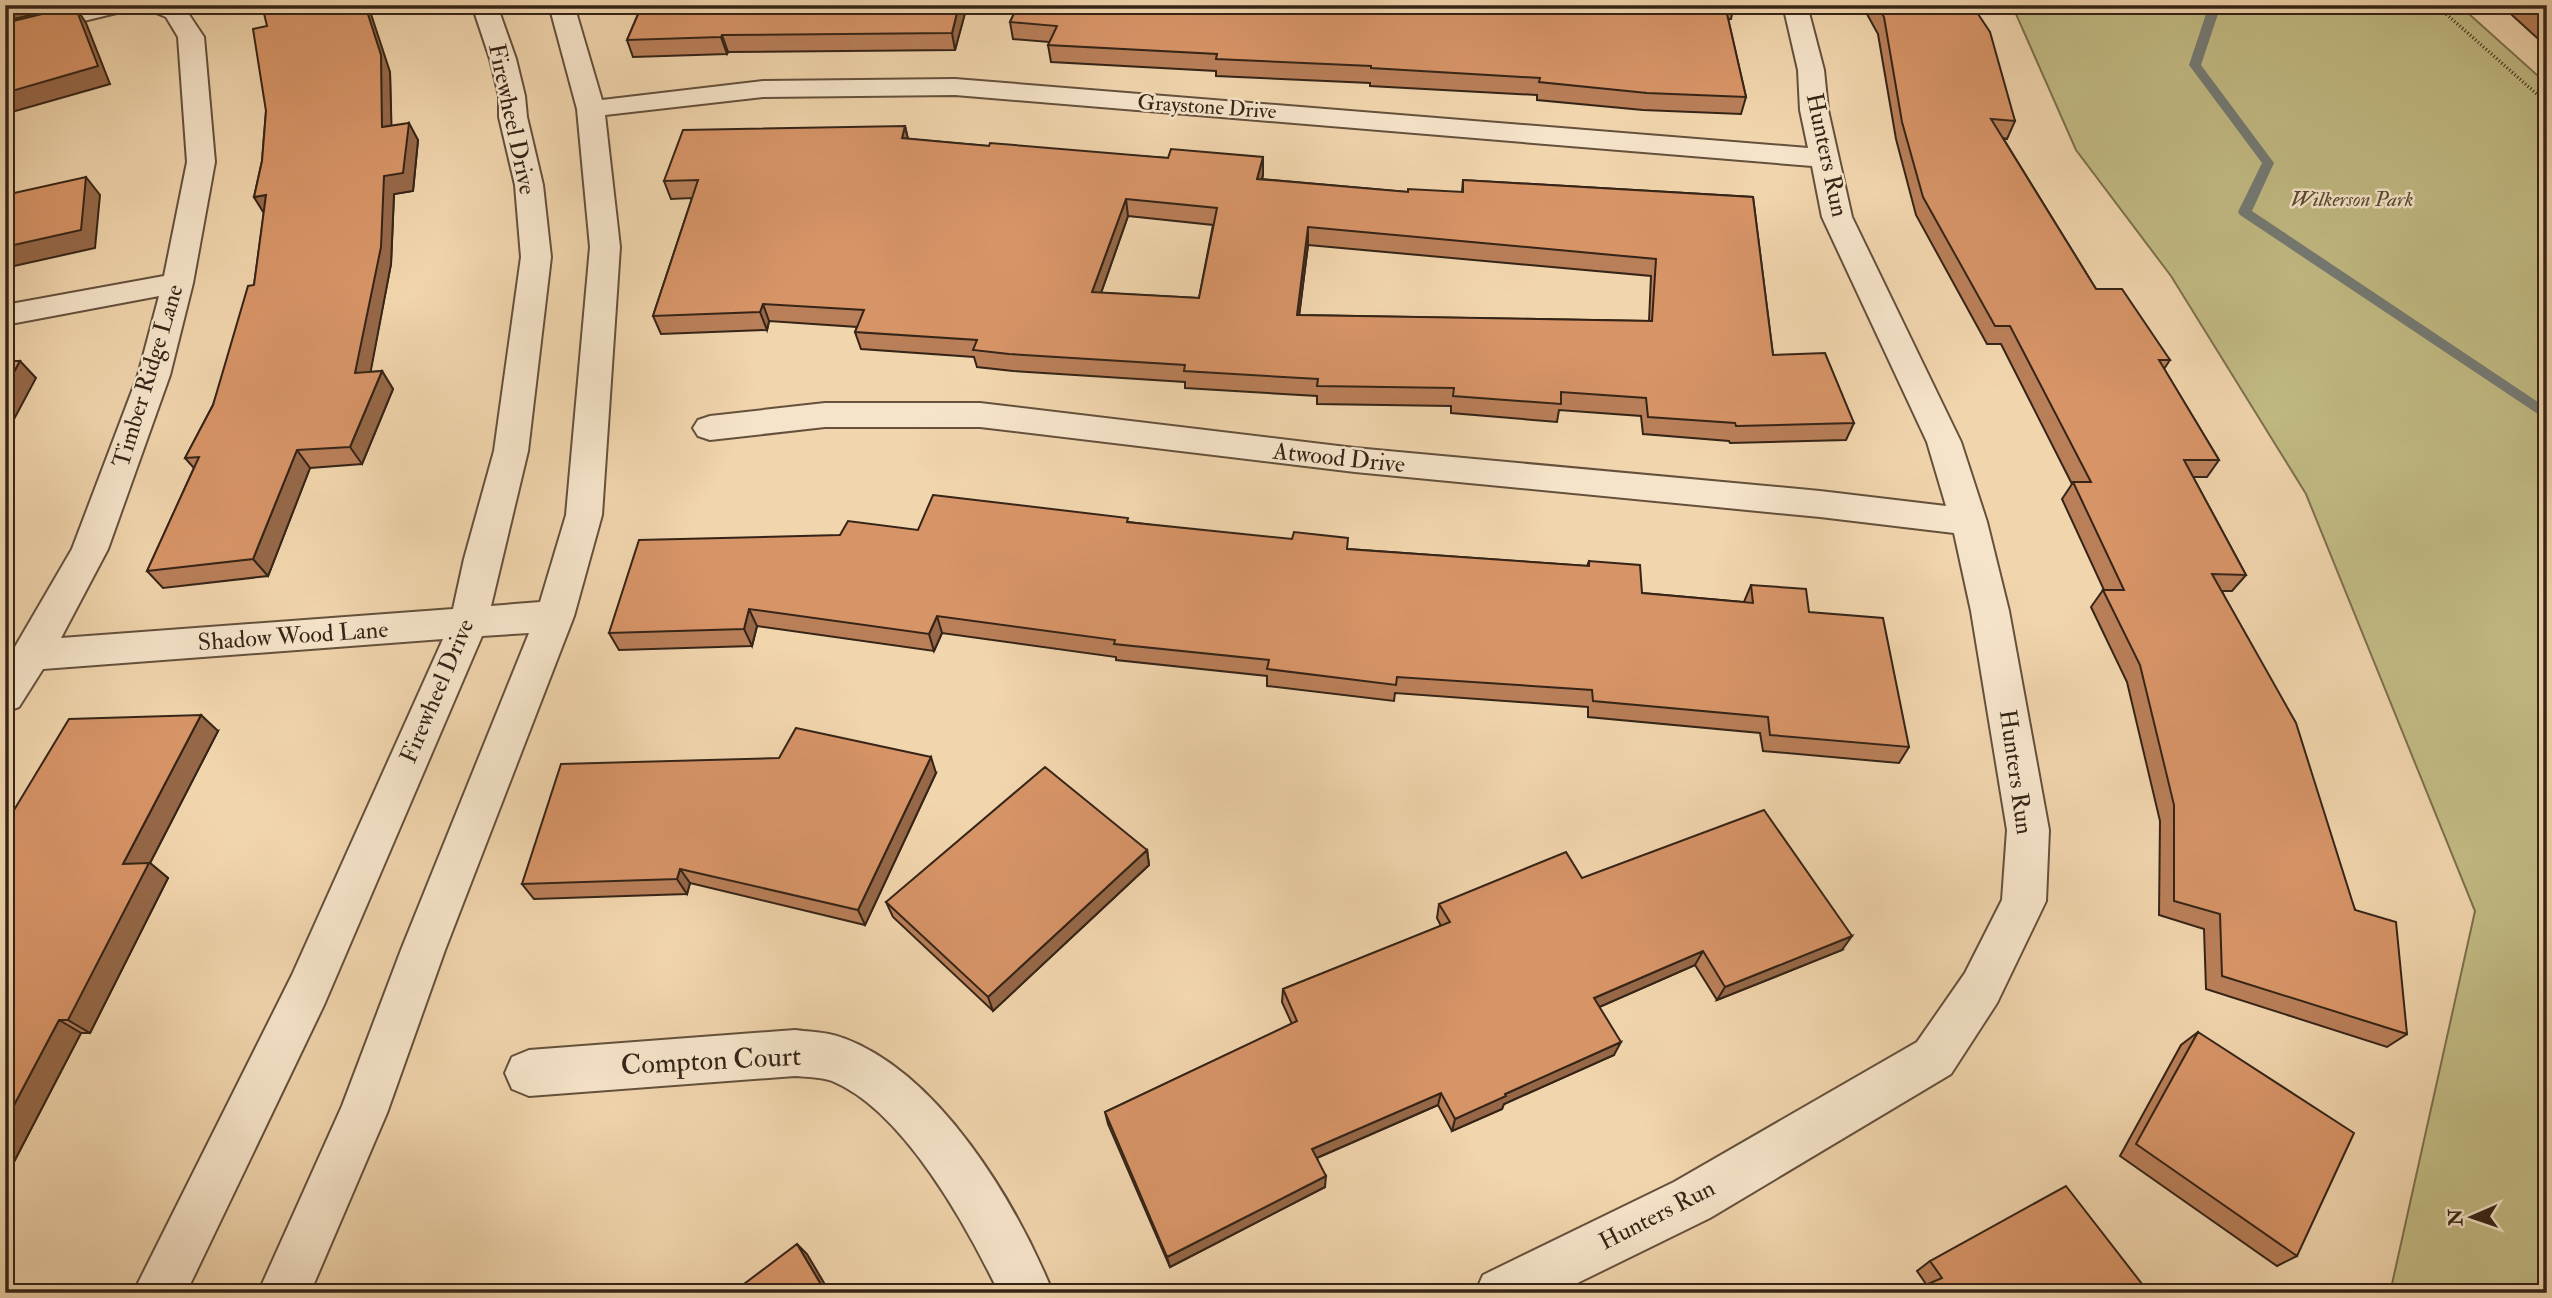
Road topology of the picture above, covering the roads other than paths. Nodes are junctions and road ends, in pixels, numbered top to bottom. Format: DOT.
graph roads {
  1 [pos="120,5"];
  2 [pos="158,5"];
  3 [pos="484,5"];
  4 [pos="561,5"];
  5 [pos="1795,5"];
  6 [pos="5,32"];
  7 [pos="591,108"];
  8 [pos="1823,158"];
  9 [pos="178,283"];
  10 [pos="5,315"];
  11 [pos="710,428"];
  12 [pos="1969,522"];
  13 [pos="555,616"];
  14 [pos="469,623"];
  15 [pos="32,655"];
  16 [pos="5,696"];
  17 [pos="529,1073"];
  18 [pos="159,1293"];
  19 [pos="284,1293"];
  20 [pos="1027,1293"];
  21 [pos="1501,1293"];
  1 -- 6 [label="street"];
  2 -- 9 [label="street, Timber Ridge Lane"];
  3 -- 14 [label="street, Firewheel Drive"];
  4 -- 7 [label="street"];
  5 -- 8 [label="street, Hunters Run"];
  7 -- 8 [label="street, Graystone Drive"];
  7 -- 13 [label="street"];
  8 -- 12 [label="street, Hunters Run"];
  9 -- 10 [label="street"];
  9 -- 15 [label="street, Timber Ridge Lane"];
  11 -- 12 [label="street, Atwood Drive"];
  12 -- 21 [label="street, Hunters Run"];
  13 -- 14 [label="street, Shadow Wood Lane"];
  13 -- 19 [label="street"];
  14 -- 15 [label="street, Shadow Wood Lane"];
  14 -- 18 [label="street, Firewheel Drive"];
  15 -- 16 [label="street, Timber Ridge Lane"];
  17 -- 20 [label="street, Compton Court"];
}
